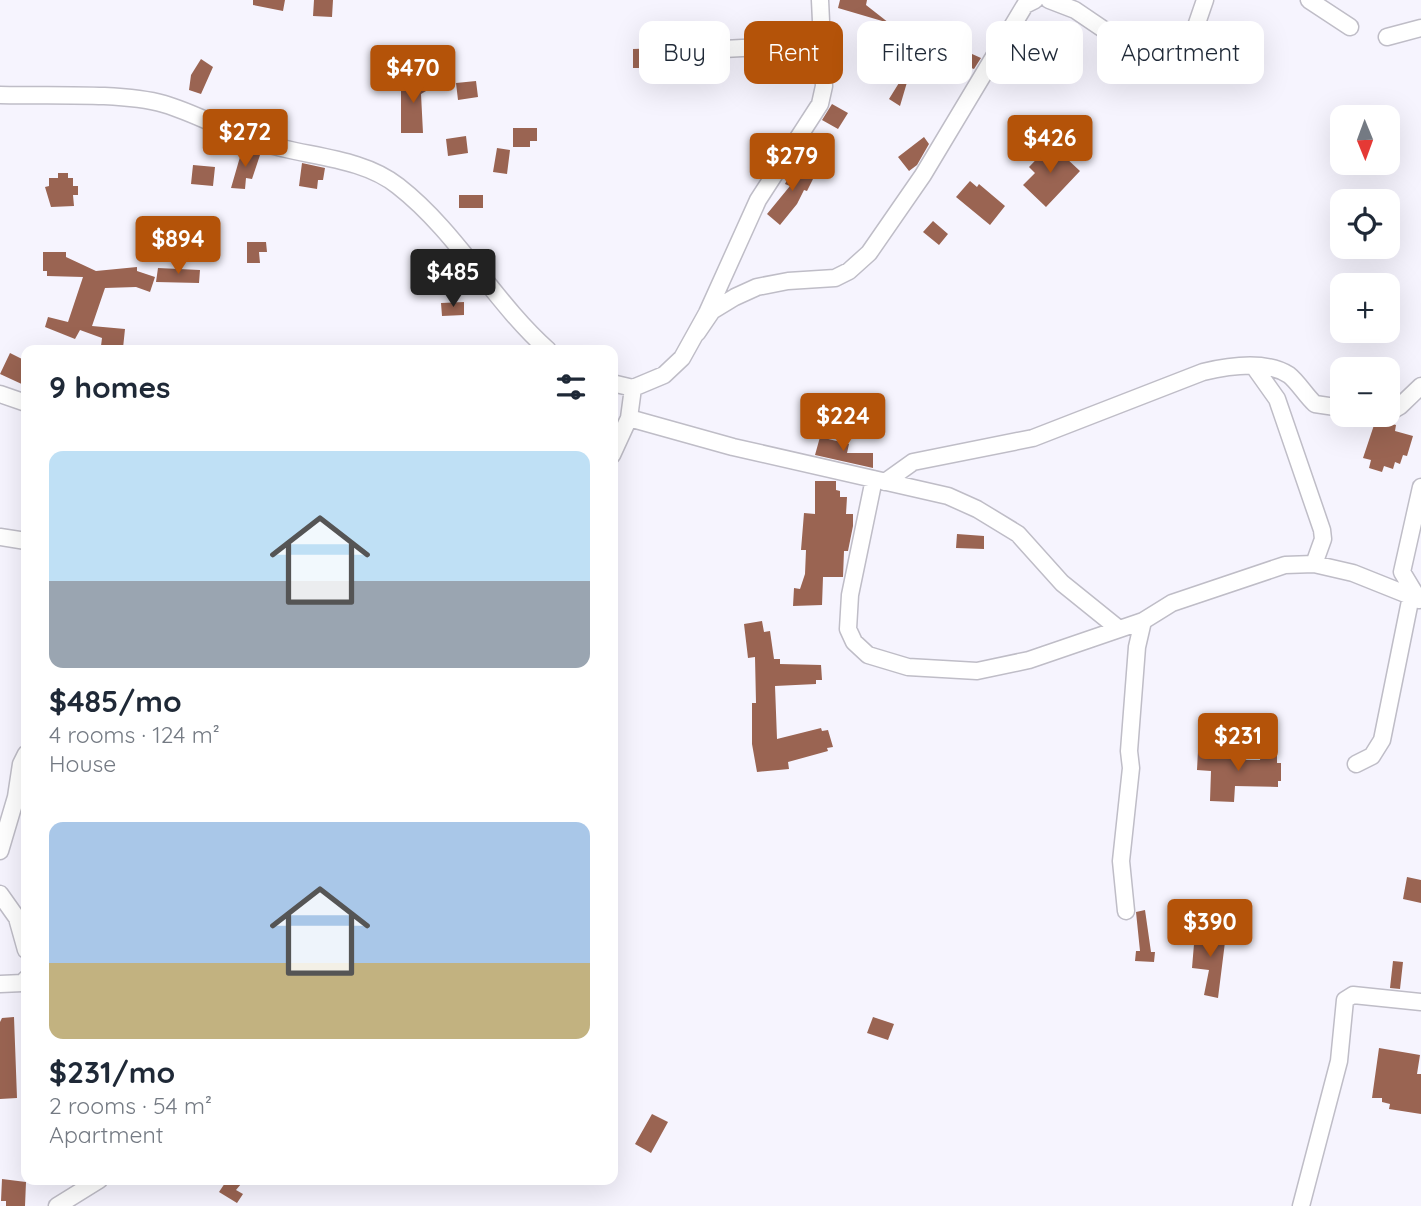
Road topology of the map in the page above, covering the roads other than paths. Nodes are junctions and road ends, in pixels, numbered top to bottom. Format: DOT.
graph roads {
  1 [pos="820,0"];
  2 [pos="1035,0"];
  3 [pos="1049,0"];
  4 [pos="1205,0"];
  5 [pos="1309,0"];
  6 [pos="819,21"];
  7 [pos="1350,27"];
  8 [pos="1421,28"];
  9 [pos="1387,37"];
  10 [pos="824,84"];
  11 [pos="0,95"];
  12 [pos="697,333"];
  13 [pos="542,345"];
  14 [pos="1255,368"];
  15 [pos="618,384"];
  16 [pos="1421,386"];
  17 [pos="633,388"];
  18 [pos="0,394"];
  19 [pos="21,401"];
  20 [pos="1330,406"];
  21 [pos="1400,407"];
  22 [pos="629,418"];
  23 [pos="618,442"];
  24 [pos="879,480"];
  25 [pos="1421,487"];
  26 [pos="0,537"];
  27 [pos="21,540"];
  28 [pos="1314,564"];
  29 [pos="1417,599"];
  30 [pos="1143,621"];
  31 [pos="1119,629"];
  32 [pos="21,762"];
  33 [pos="1356,764"];
  34 [pos="0,851"];
  35 [pos="0,894"];
  36 [pos="1126,911"];
  37 [pos="21,932"];
  38 [pos="21,983"];
  39 [pos="0,985"];
  40 [pos="1421,1002"];
  41 [pos="91,1185"];
  42 [pos="57,1206"];
  43 [pos="1301,1206"];
  1 -- 6 [label="street"];
  2 -- 12 [label="street"];
  3 -- 4 [label="street"];
  5 -- 7 [label="street"];
  8 -- 9 [label="street"];
  10 -- 12 [label="street"];
  11 -- 13 [label="street"];
  12 -- 17 [label="street"];
  14 -- 20 [label="street"];
  14 -- 24 [label="street"];
  14 -- 28 [label="street"];
  15 -- 17 [label="street"];
  16 -- 21 [label="street"];
  17 -- 22 [label="street"];
  18 -- 19 [label="street"];
  22 -- 23 [label="street"];
  22 -- 24 [label="street"];
  24 -- 31 [label="street"];
  24 -- 31 [label="street"];
  25 -- 29 [label="street"];
  26 -- 27 [label="street"];
  28 -- 29 [label="street"];
  28 -- 30 [label="street"];
  29 -- 33 [label="street"];
  30 -- 31 [label="street"];
  30 -- 36 [label="street"];
  32 -- 34 [label="street"];
  35 -- 37 [label="street"];
  38 -- 39 [label="street"];
  40 -- 43 [label="street"];
  41 -- 42 [label="street"];
}
